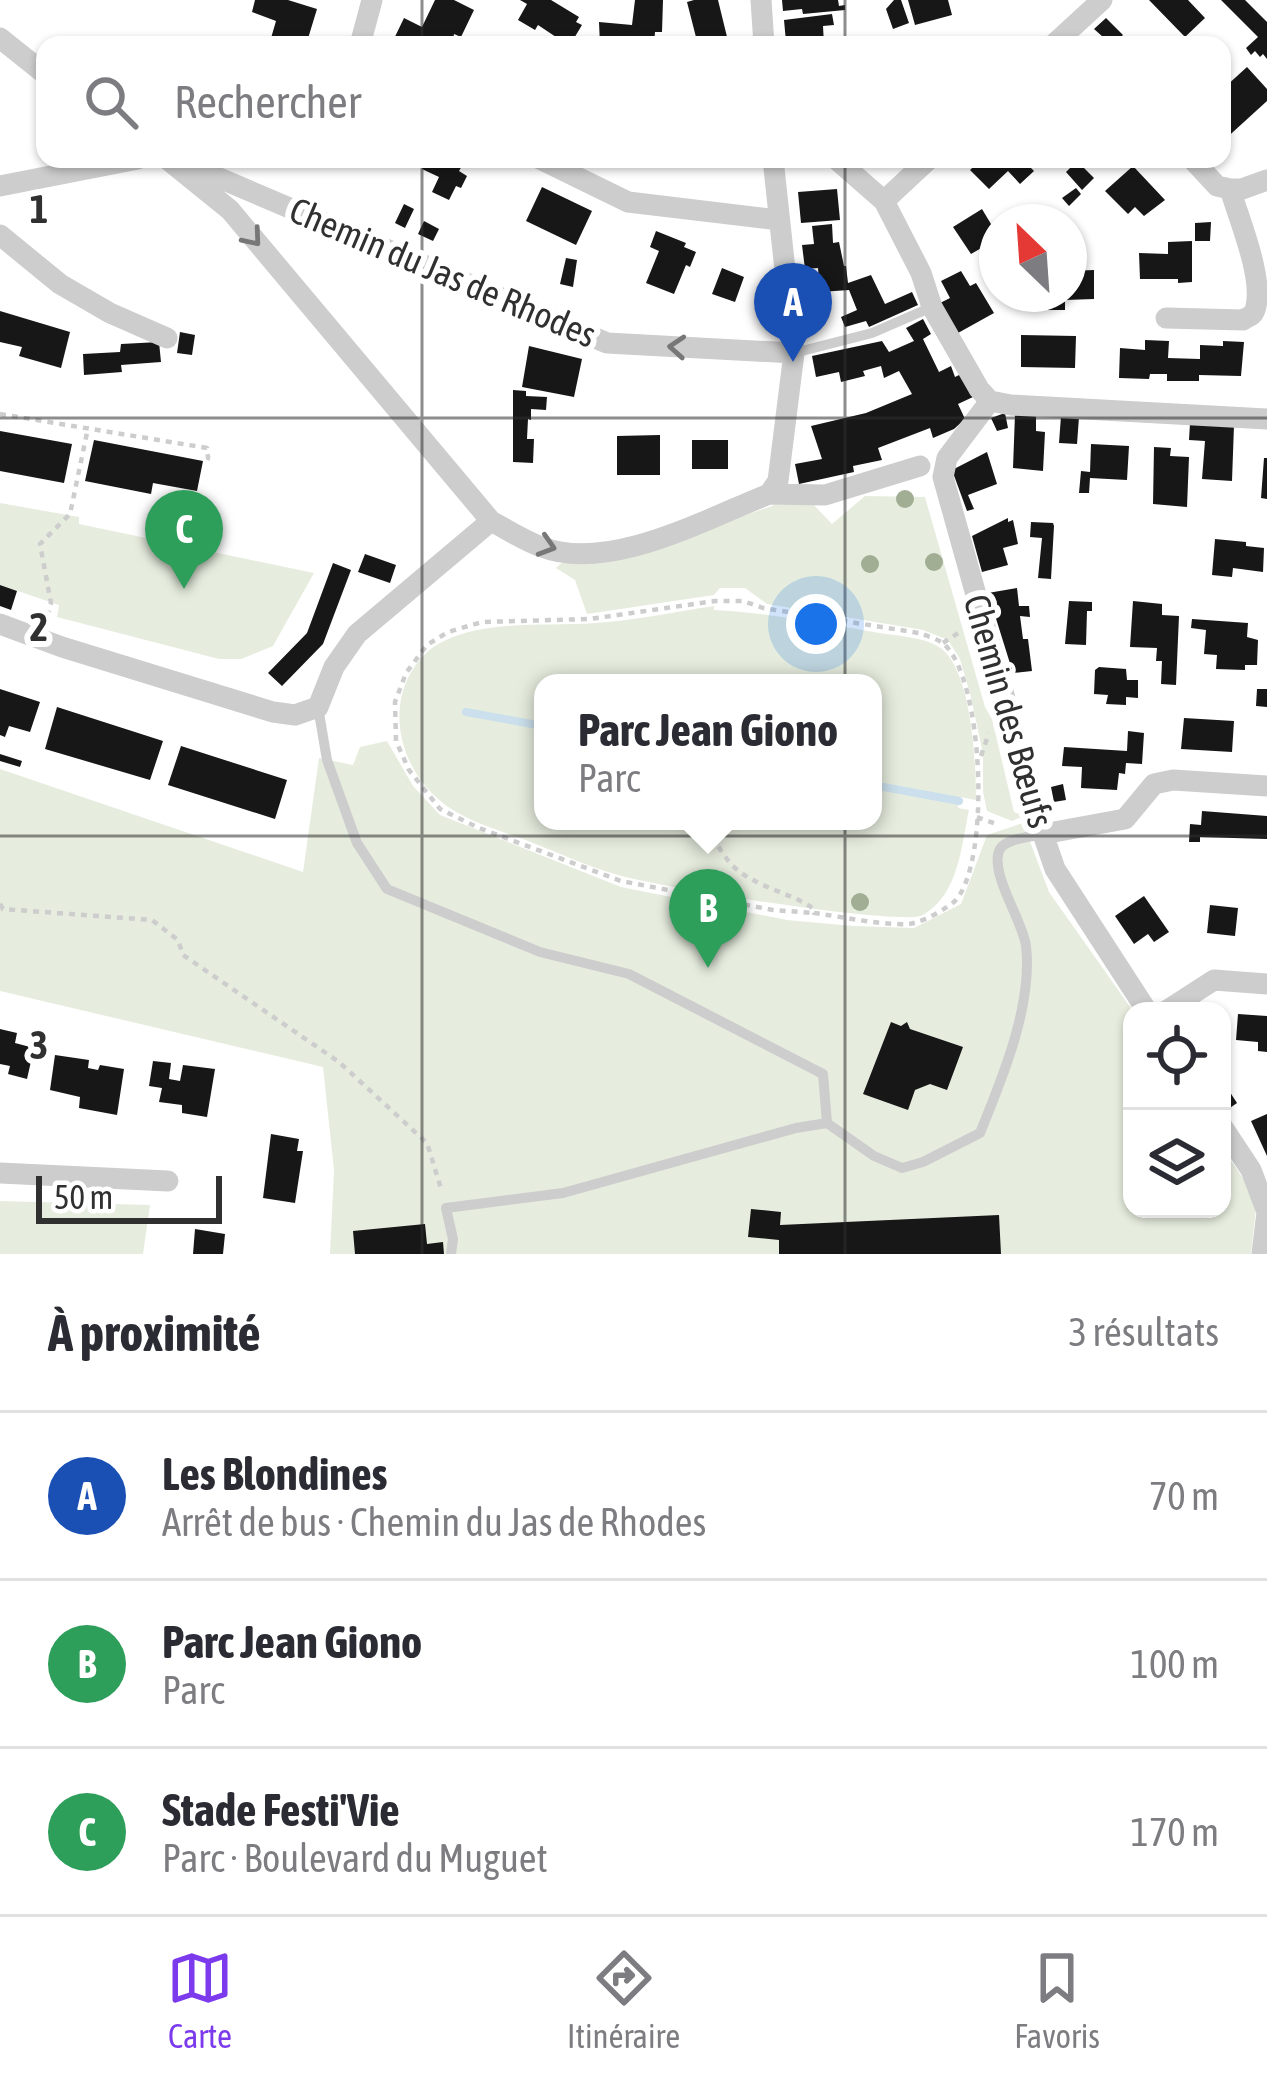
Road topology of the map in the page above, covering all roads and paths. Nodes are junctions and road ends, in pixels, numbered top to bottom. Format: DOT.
graph roads {
  1 [pos="372,0"];
  2 [pos="761,0"];
  3 [pos="1102,0"];
  4 [pos="362,36"];
  5 [pos="763,36"];
  6 [pos="1079,36"];
  7 [pos="0,38"];
  8 [pos="36,67"];
  9 [pos="92,168"];
  10 [pos="181,168"];
  11 [pos="191,168"];
  12 [pos="558,168"];
  13 [pos="774,168"];
  14 [pos="846,168"];
  15 [pos="919,168"];
  16 [pos="1200,168"];
  17 [pos="1267,180"];
  18 [pos="0,186"];
  19 [pos="1230,189"];
  20 [pos="884,201"];
  21 [pos="779,220"];
  22 [pos="0,235"];
  23 [pos="932,307"];
  24 [pos="1166,318"];
  25 [pos="166,338"];
  26 [pos="794,353"];
  27 [pos="990,401"];
  28 [pos="0,414"];
  29 [pos="1267,419"];
  30 [pos="88,428"];
  31 [pos="216,460"];
  32 [pos="920,466"];
  33 [pos="770,494"];
  34 [pos="491,521"];
  35 [pos="49,608"];
  36 [pos="58,610"];
  37 [pos="0,624"];
  38 [pos="964,627"];
  39 [pos="40,639"];
  40 [pos="943,643"];
  41 [pos="318,707"];
  42 [pos="1267,786"];
  43 [pos="700,832"];
  44 [pos="1043,834"];
  45 [pos="0,904"];
  46 [pos="814,913"];
  47 [pos="1267,984"];
  48 [pos="1142,1002"];
  49 [pos="1180,1002"];
  50 [pos="827,1123"];
  51 [pos="1231,1140"];
  52 [pos="0,1173"];
  53 [pos="168,1181"];
  54 [pos="446,1208"];
  55 [pos="451,1254"];
  56 [pos="1262,1254"];
  1 -- 4 [label="street"];
  2 -- 5 [label="street"];
  3 -- 6 [label="street"];
  7 -- 8 [label="street"];
  9 -- 18 [label="street"];
  10 -- 34 [label="street, one-way"];
  26 -- 11 [label="street, Chemin du Jas de Rhodes, one-way"];
  12 -- 21 [label="street"];
  13 -- 21 [label="street"];
  14 -- 20 [label="street"];
  15 -- 20 [label="street"];
  16 -- 19 [label="street"];
  17 -- 19 [label="street"];
  19 -- 24 [label="street"];
  20 -- 23 [label="street"];
  21 -- 26 [label="street"];
  22 -- 25 [label="street"];
  23 -- 26 [label="lane"];
  23 -- 27 [label="street"];
  26 -- 33 [label="street"];
  27 -- 29 [label="street"];
  27 -- 44 [label="street, Chemin des Bœufs"];
  28 -- 30 [label="path"];
  30 -- 31 [label="path"];
  30 -- 35 [label="path"];
  32 -- 33 [label="street"];
  34 -- 33 [label="street, one-way"];
  34 -- 41 [label="street"];
  35 -- 36 [label="path"];
  35 -- 39 [label="path"];
  37 -- 39 [label="street"];
  38 -- 40 [label="path"];
  39 -- 41 [label="street"];
  40 -- 46 [label="path"];
  40 -- 46 [label="path"];
  41 -- 50 [label="lane"];
  42 -- 44 [label="street"];
  43 -- 46 [label="path"];
  44 -- 48 [label="street, Chemin des Bœufs"];
  44 -- 50 [label="lane"];
  45 -- 54 [label="path"];
  47 -- 49 [label="street"];
  50 -- 54 [label="lane"];
  51 -- 56 [label="street"];
  52 -- 53 [label="street"];
  54 -- 55 [label="lane"];
}
